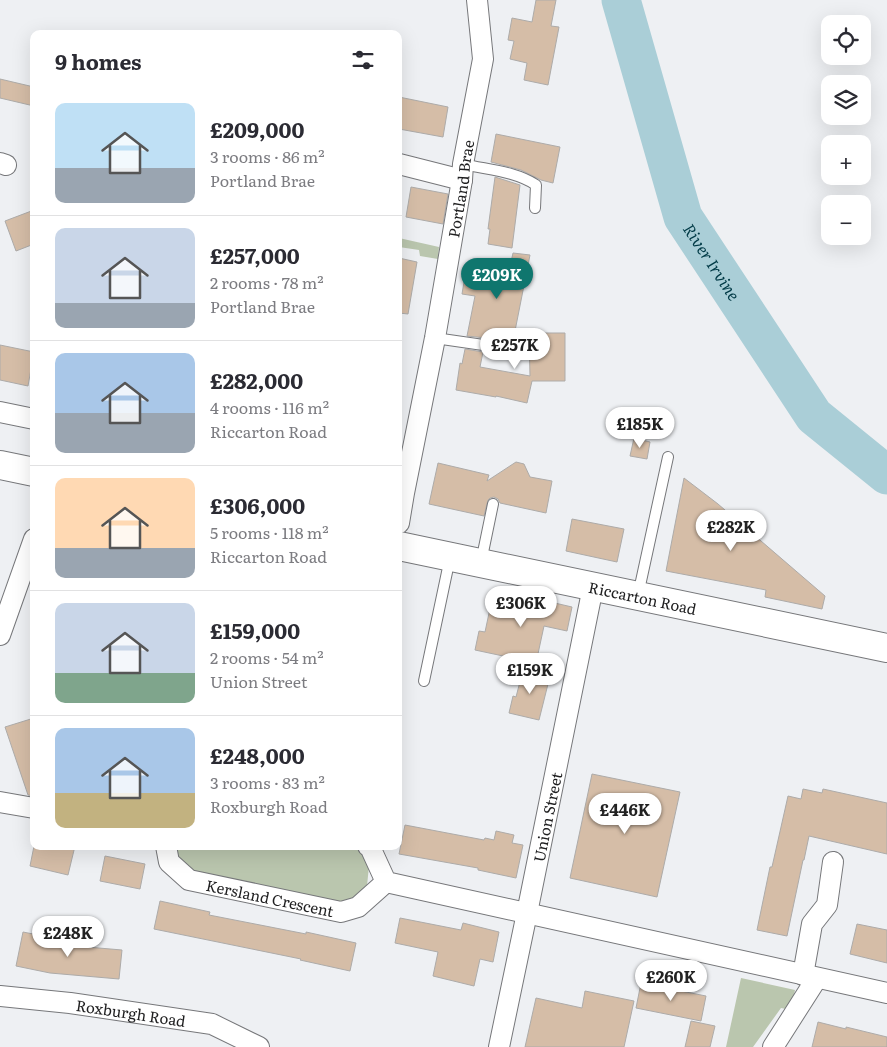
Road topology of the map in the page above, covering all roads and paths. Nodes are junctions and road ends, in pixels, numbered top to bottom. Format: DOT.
graph roads {
  1 [pos="477,0"];
  2 [pos="402,164"];
  3 [pos="463,172"];
  4 [pos="535,208"];
  5 [pos="435,338"];
  6 [pos="511,349"];
  7 [pos="0,412"];
  8 [pos="30,418"];
  9 [pos="668,457"];
  10 [pos="0,465"];
  11 [pos="30,471"];
  12 [pos="402,487"];
  13 [pos="493,504"];
  14 [pos="402,547"];
  15 [pos="30,550"];
  16 [pos="450,557"];
  17 [pos="480,563"];
  18 [pos="593,587"];
  19 [pos="638,596"];
  20 [pos="0,635"];
  21 [pos="887,648"];
  22 [pos="424,681"];
  23 [pos="0,802"];
  24 [pos="30,807"];
  25 [pos="167,850"];
  26 [pos="371,850"];
  27 [pos="833,862"];
  28 [pos="386,882"];
  29 [pos="527,913"];
  30 [pos="810,976"];
  31 [pos="887,994"];
  32 [pos="0,996"];
  33 [pos="259,1047"];
  34 [pos="499,1047"];
  35 [pos="774,1047"];
  1 -- 3 [label="street, Portland Brae"];
  2 -- 3 [label="street"];
  3 -- 4 [label="lane"];
  3 -- 5 [label="street, Portland Brae"];
  5 -- 6 [label="lane"];
  5 -- 12 [label="street, Portland Brae"];
  7 -- 8 [label="street"];
  9 -- 19 [label="lane"];
  10 -- 11 [label="main road"];
  13 -- 17 [label="lane"];
  14 -- 16 [label="main road, Riccarton Road"];
  15 -- 20 [label="street"];
  16 -- 17 [label="main road, Riccarton Road"];
  16 -- 22 [label="lane"];
  17 -- 18 [label="main road, Riccarton Road"];
  18 -- 19 [label="main road, Riccarton Road"];
  18 -- 29 [label="street, Union Street"];
  19 -- 21 [label="main road, Riccarton Road"];
  23 -- 24 [label="street"];
  25 -- 28 [label="street, Kersland Crescent"];
  26 -- 28 [label="street"];
  27 -- 30 [label="street"];
  28 -- 29 [label="street"];
  29 -- 30 [label="street"];
  29 -- 34 [label="street, Union Street"];
  30 -- 31 [label="street"];
  30 -- 35 [label="street"];
  32 -- 33 [label="street, Roxburgh Road"];
}
